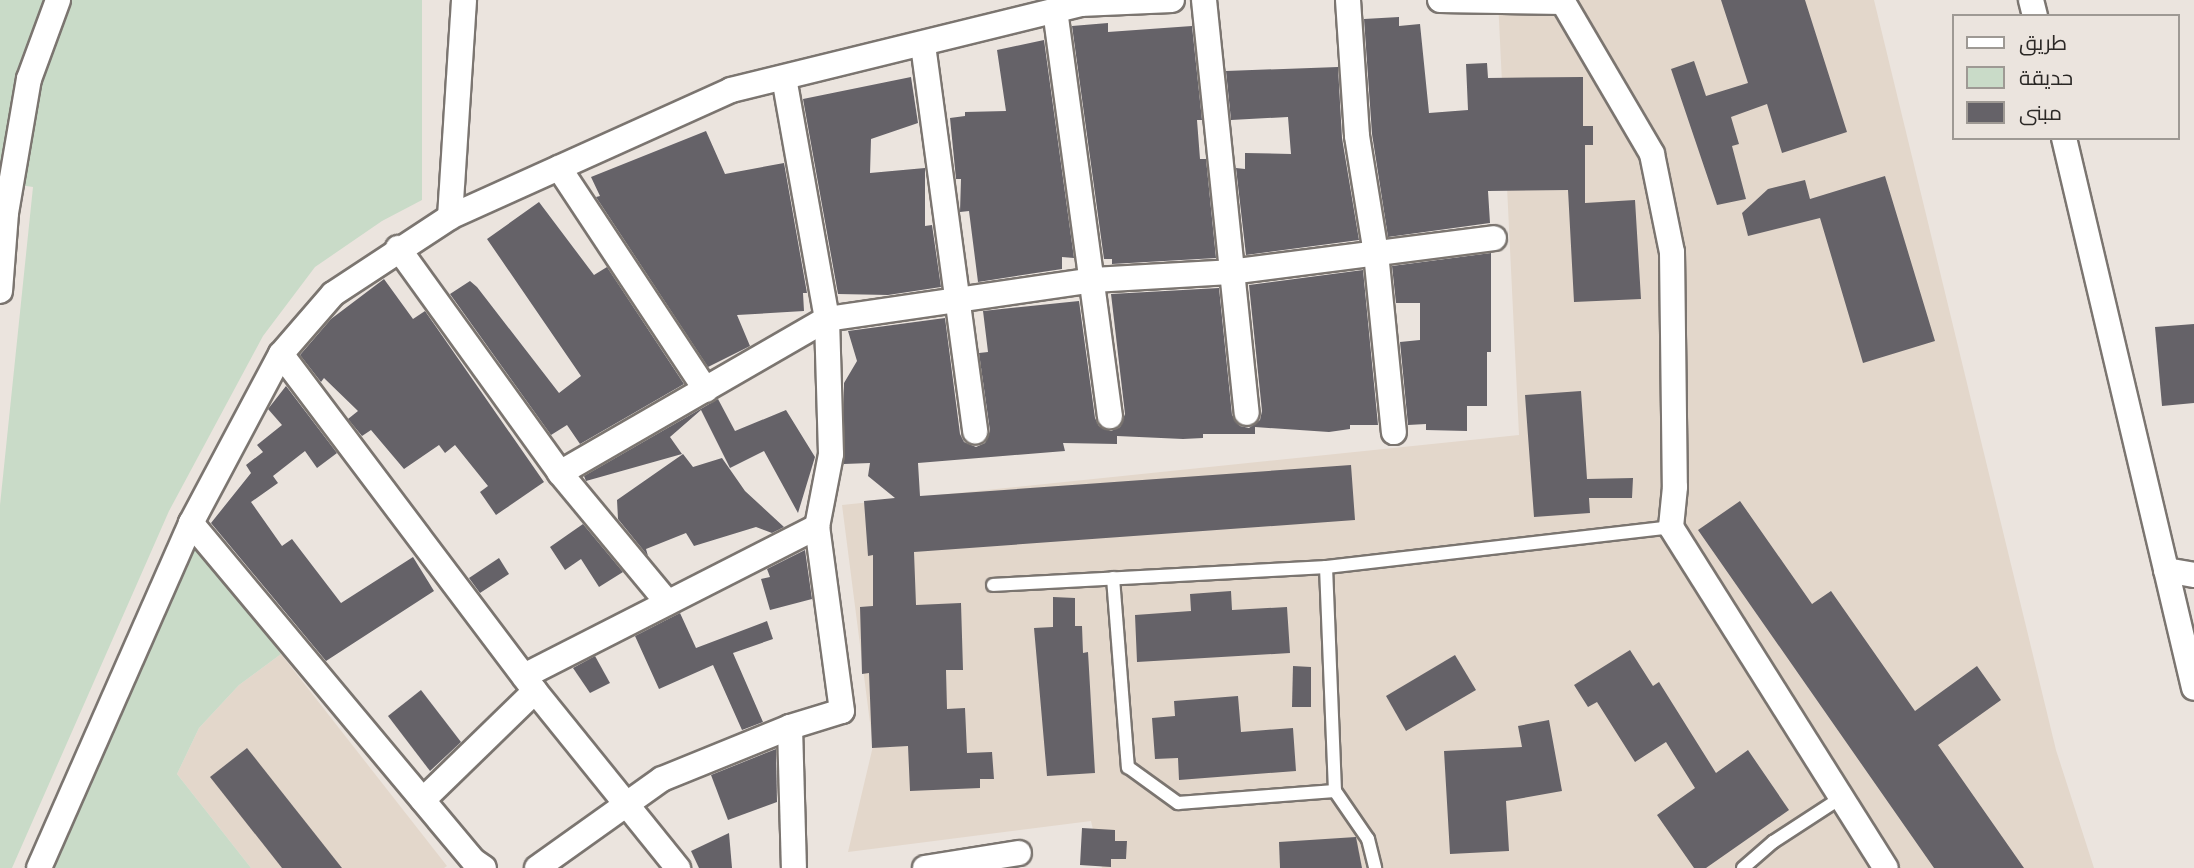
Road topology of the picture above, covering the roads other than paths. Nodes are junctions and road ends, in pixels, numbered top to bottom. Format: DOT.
graph roads {
  1 [pos="58,0"];
  2 [pos="464,0"];
  3 [pos="1172,0"];
  4 [pos="1204,0"];
  5 [pos="1348,0"];
  6 [pos="1440,0"];
  7 [pos="1563,1"];
  8 [pos="1079,2"];
  9 [pos="1055,10"];
  10 [pos="923,45"];
  11 [pos="784,78"];
  12 [pos="2064,140"];
  13 [pos="559,168"];
  14 [pos="3,213"];
  15 [pos="450,217"];
  16 [pos="1494,238"];
  17 [pos="398,248"];
  18 [pos="1376,253"];
  19 [pos="1230,272"];
  20 [pos="1093,280"];
  21 [pos="0,290"];
  22 [pos="957,298"];
  23 [pos="827,319"];
  24 [pos="281,354"];
  25 [pos="706,390"];
  26 [pos="1247,413"];
  27 [pos="1110,416"];
  28 [pos="975,432"];
  29 [pos="1394,432"];
  30 [pos="560,473"];
  31 [pos="191,523"];
  32 [pos="817,527"];
  33 [pos="1671,527"];
  34 [pos="1326,567"];
  35 [pos="2166,570"];
  36 [pos="2194,575"];
  37 [pos="1113,578"];
  38 [pos="993,585"];
  39 [pos="667,602"];
  40 [pos="529,683"];
  41 [pos="2194,688"];
  42 [pos="790,727"];
  43 [pos="1335,791"];
  44 [pos="1842,797"];
  45 [pos="423,800"];
  46 [pos="628,807"];
  47 [pos="1019,853"];
  48 [pos="475,866"];
  49 [pos="39,868"];
  50 [pos="537,868"];
  51 [pos="678,868"];
  52 [pos="794,868"];
  53 [pos="925,868"];
  54 [pos="1375,868"];
  55 [pos="1743,868"];
  56 [pos="1886,868"];
  1 -- 14 [label="street"];
  2 -- 15 [label="street"];
  3 -- 8 [label="street"];
  4 -- 19 [label="street"];
  5 -- 18 [label="street"];
  6 -- 7 [label="street"];
  7 -- 33 [label="street"];
  8 -- 9 [label="street"];
  9 -- 10 [label="street"];
  9 -- 20 [label="street"];
  10 -- 11 [label="street"];
  10 -- 22 [label="street"];
  11 -- 13 [label="street"];
  11 -- 23 [label="street"];
  12 -- 35 [label="street"];
  13 -- 15 [label="street"];
  13 -- 25 [label="street"];
  14 -- 21 [label="street"];
  15 -- 17 [label="street"];
  16 -- 18 [label="street"];
  17 -- 24 [label="street"];
  17 -- 30 [label="street"];
  18 -- 19 [label="street"];
  18 -- 29 [label="street"];
  19 -- 20 [label="street"];
  19 -- 26 [label="street"];
  20 -- 22 [label="street"];
  20 -- 27 [label="street"];
  22 -- 23 [label="street"];
  22 -- 28 [label="street"];
  23 -- 25 [label="street"];
  23 -- 32 [label="street"];
  24 -- 31 [label="street"];
  24 -- 40 [label="street"];
  25 -- 30 [label="street"];
  30 -- 39 [label="street"];
  31 -- 45 [label="street"];
  31 -- 49 [label="street"];
  32 -- 39 [label="street"];
  32 -- 42 [label="street"];
  33 -- 34 [label="lane"];
  33 -- 44 [label="street"];
  34 -- 37 [label="lane"];
  34 -- 43 [label="lane"];
  35 -- 36 [label="street"];
  35 -- 41 [label="street"];
  37 -- 38 [label="lane"];
  37 -- 43 [label="lane"];
  39 -- 40 [label="street"];
  40 -- 45 [label="street"];
  40 -- 46 [label="street"];
  42 -- 46 [label="street"];
  42 -- 52 [label="street"];
  43 -- 54 [label="lane"];
  44 -- 55 [label="lane"];
  44 -- 56 [label="street"];
  45 -- 48 [label="street"];
  46 -- 50 [label="street"];
  46 -- 51 [label="street"];
  47 -- 53 [label="street"];
}
